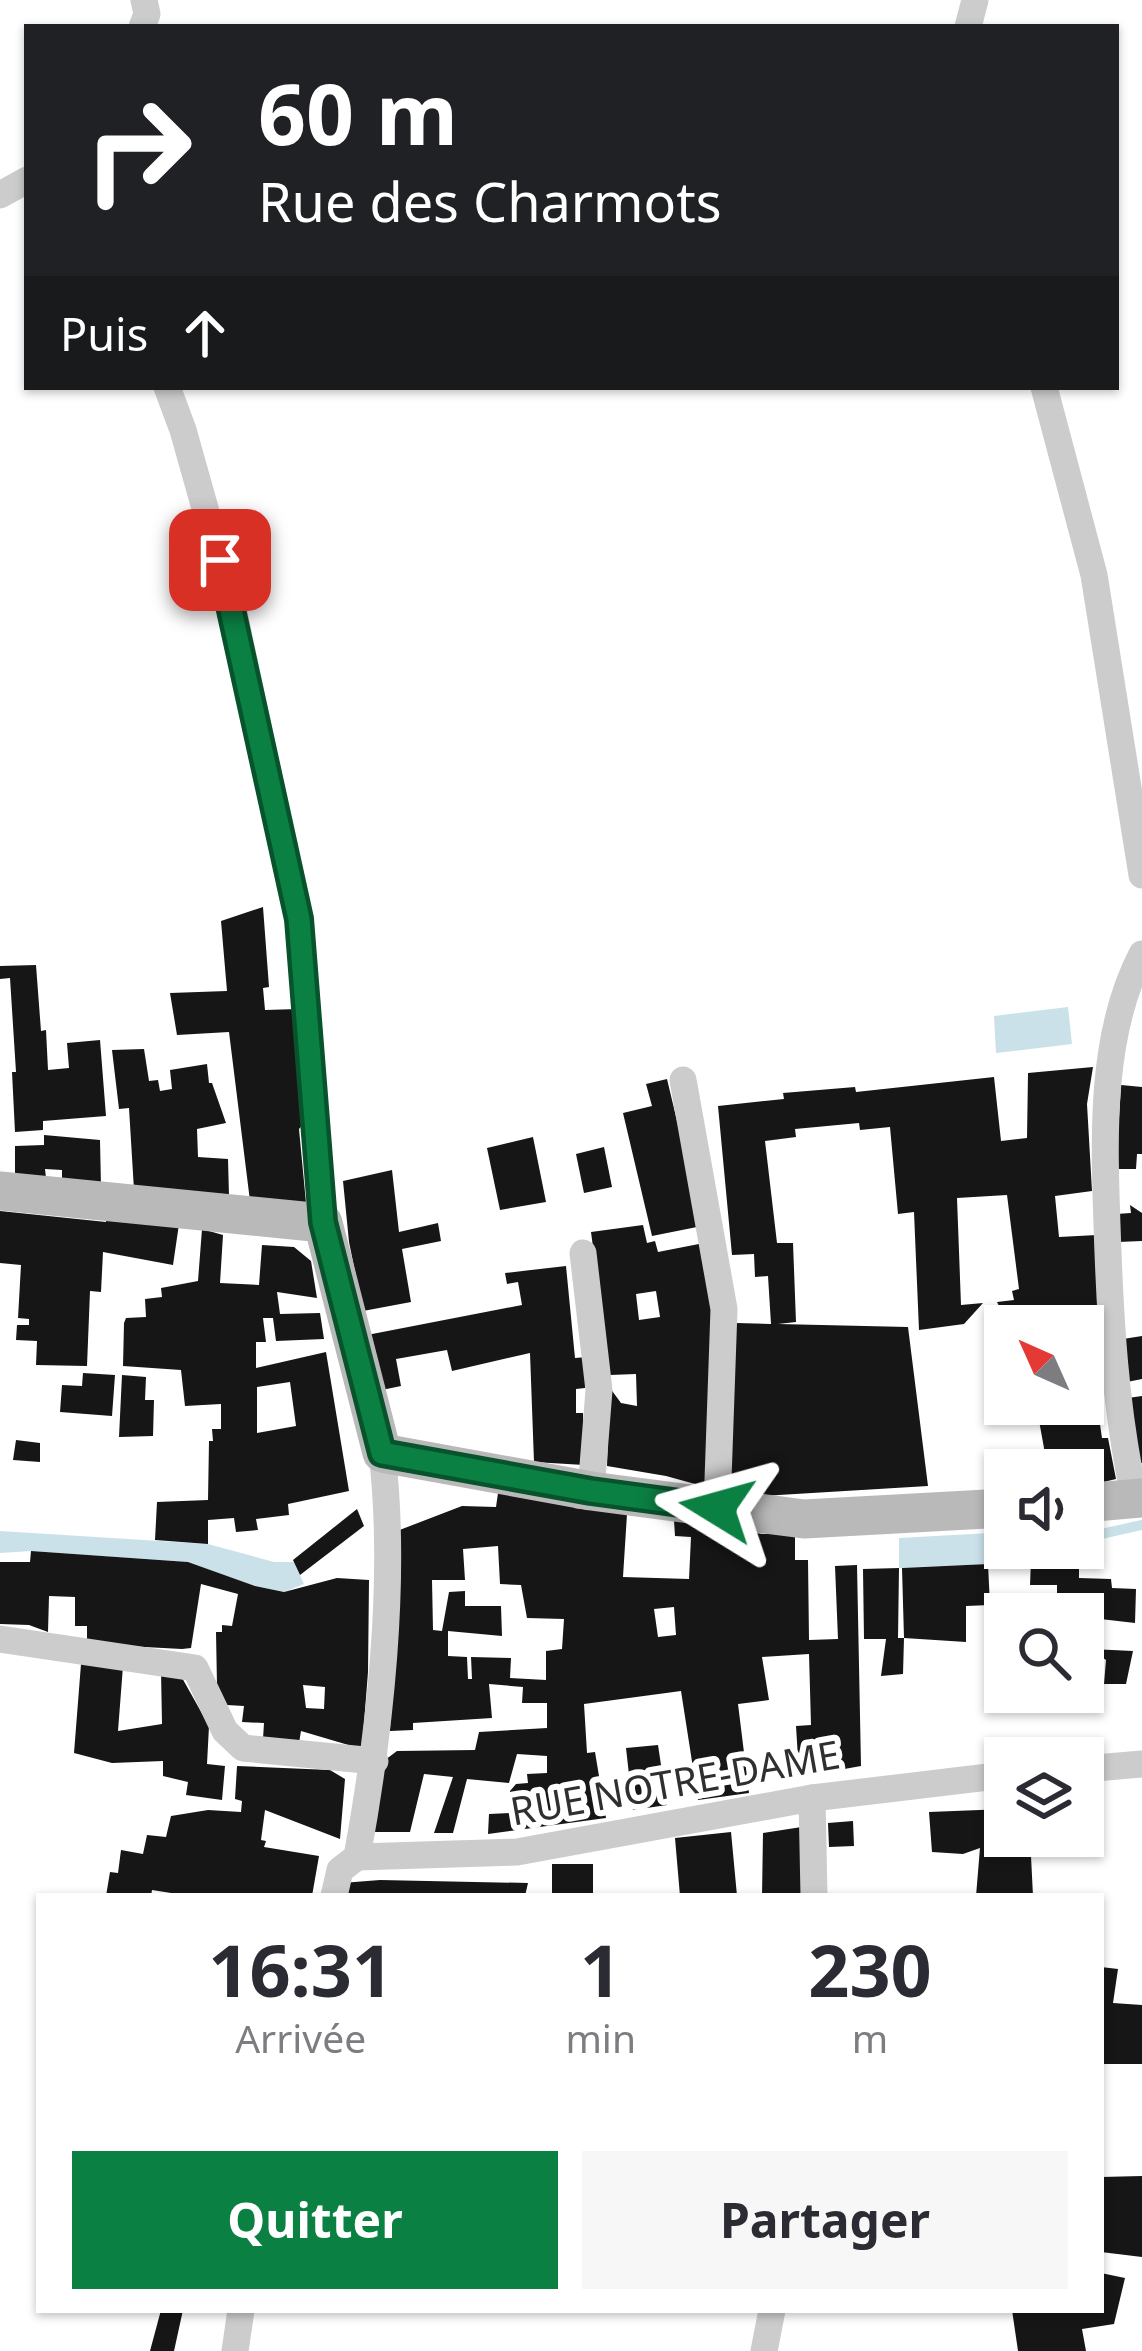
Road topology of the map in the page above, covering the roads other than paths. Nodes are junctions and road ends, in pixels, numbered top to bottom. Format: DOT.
graph roads {
  1 [pos="168,390"];
  2 [pos="1045,390"];
  3 [pos="1142,875"];
  4 [pos="1142,954"];
  5 [pos="683,1080"];
  6 [pos="0,1191"];
  7 [pos="323,1222"];
  8 [pos="583,1253"];
  9 [pos="382,1453"];
  10 [pos="591,1491"];
  11 [pos="1139,1499"];
  12 [pos="1104,1502"];
  13 [pos="717,1508"];
  14 [pos="984,1509"];
  15 [pos="0,1639"];
  16 [pos="375,1761"];
  17 [pos="1142,1764"];
  18 [pos="1104,1767"];
  19 [pos="984,1777"];
  20 [pos="812,1798"];
  21 [pos="358,1857"];
  22 [pos="335,1893"];
  23 [pos="814,1893"];
  24 [pos="241,2313"];
  25 [pos="771,2313"];
  26 [pos="236,2351"];
  27 [pos="764,2351"];
  1 -- 7 [label="street"];
  2 -- 3 [label="street"];
  4 -- 11 [label="street"];
  5 -- 13 [label="street"];
  6 -- 7 [label="main road"];
  7 -- 9 [label="main road"];
  8 -- 10 [label="street"];
  9 -- 10 [label="main road"];
  9 -- 16 [label="street"];
  10 -- 13 [label="main road"];
  11 -- 12 [label="main road"];
  13 -- 14 [label="main road"];
  15 -- 16 [label="street"];
  16 -- 21 [label="street"];
  17 -- 18 [label="street"];
  19 -- 20 [label="street, RUE NOTRE-DAME"];
  20 -- 21 [label="street, RUE NOTRE-DAME"];
  20 -- 23 [label="street"];
  21 -- 22 [label="street"];
  24 -- 26 [label="street"];
  25 -- 27 [label="street"];
}
